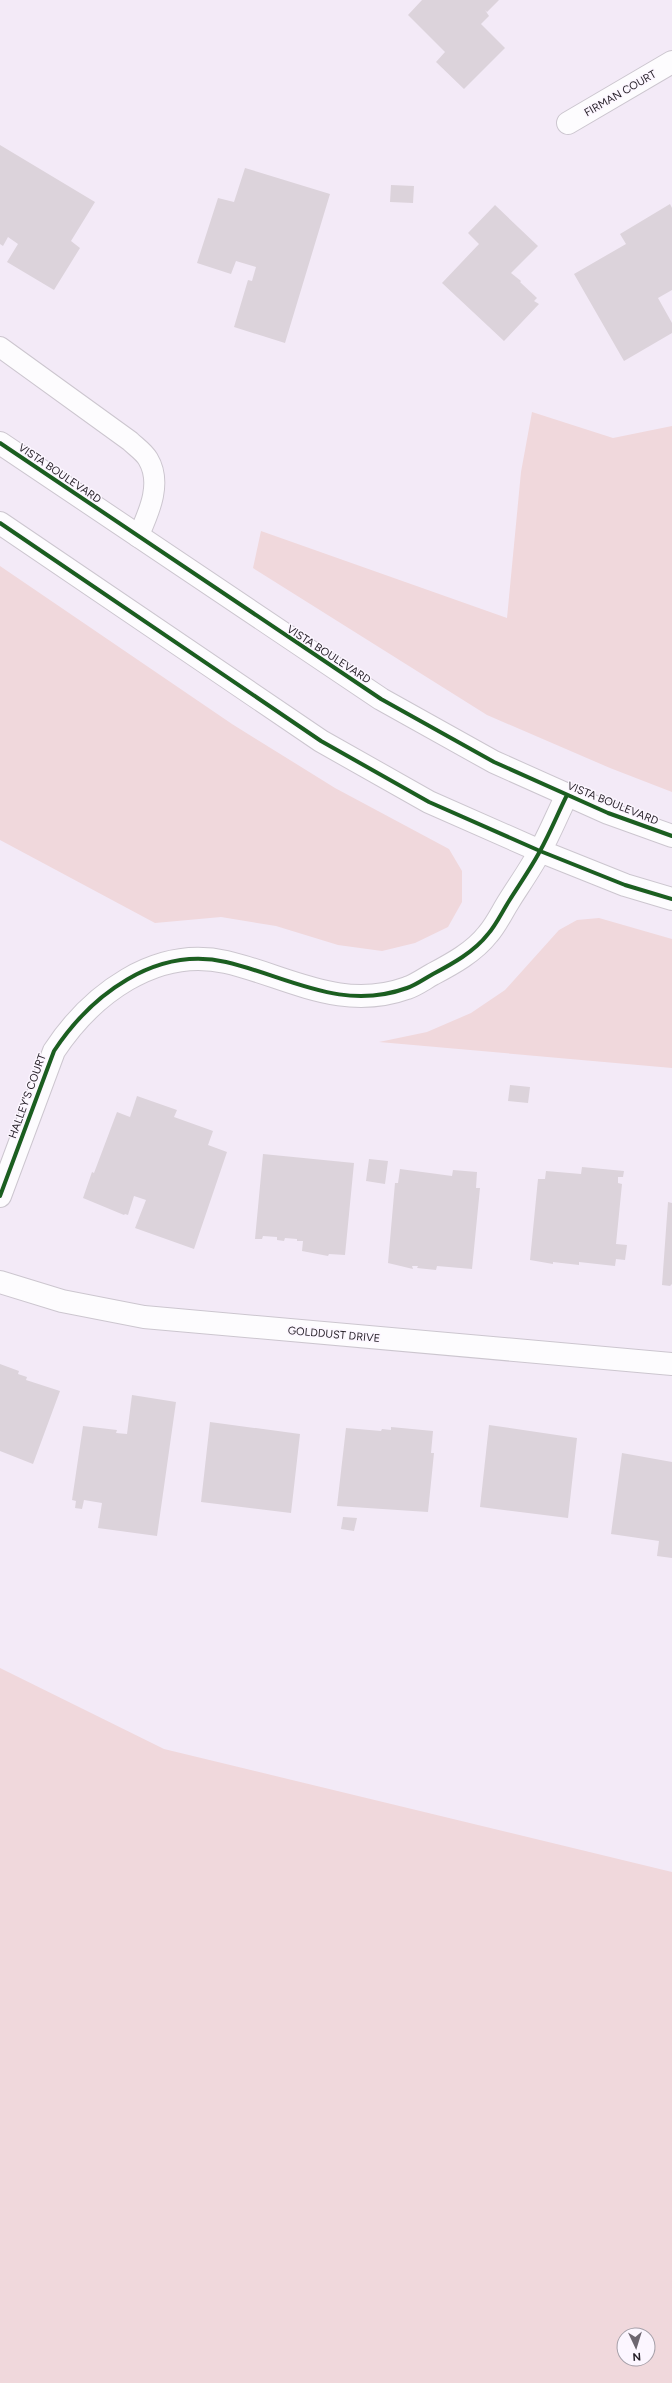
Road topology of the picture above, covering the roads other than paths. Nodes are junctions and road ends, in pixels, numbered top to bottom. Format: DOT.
graph roads {
  1 [pos="672,62"];
  2 [pos="568,123"];
  3 [pos="0,347"];
  4 [pos="0,443"];
  5 [pos="0,522"];
  6 [pos="138,537"];
  7 [pos="567,795"];
  8 [pos="672,836"];
  9 [pos="540,851"];
  10 [pos="672,899"];
  11 [pos="0,1196"];
  12 [pos="0,1282"];
  13 [pos="672,1364"];
  1 -- 2 [label="street, FIRMAN COURT"];
  3 -- 6 [label="lane"];
  4 -- 6 [label="street, VISTA BOULEVARD"];
  5 -- 9 [label="street"];
  6 -- 7 [label="street, VISTA BOULEVARD"];
  7 -- 8 [label="street, VISTA BOULEVARD"];
  7 -- 9 [label="street, HALLEY'S COURT"];
  9 -- 10 [label="street"];
  9 -- 11 [label="street, HALLEY'S COURT"];
  12 -- 13 [label="street, GOLDDUST DRIVE"];
}
